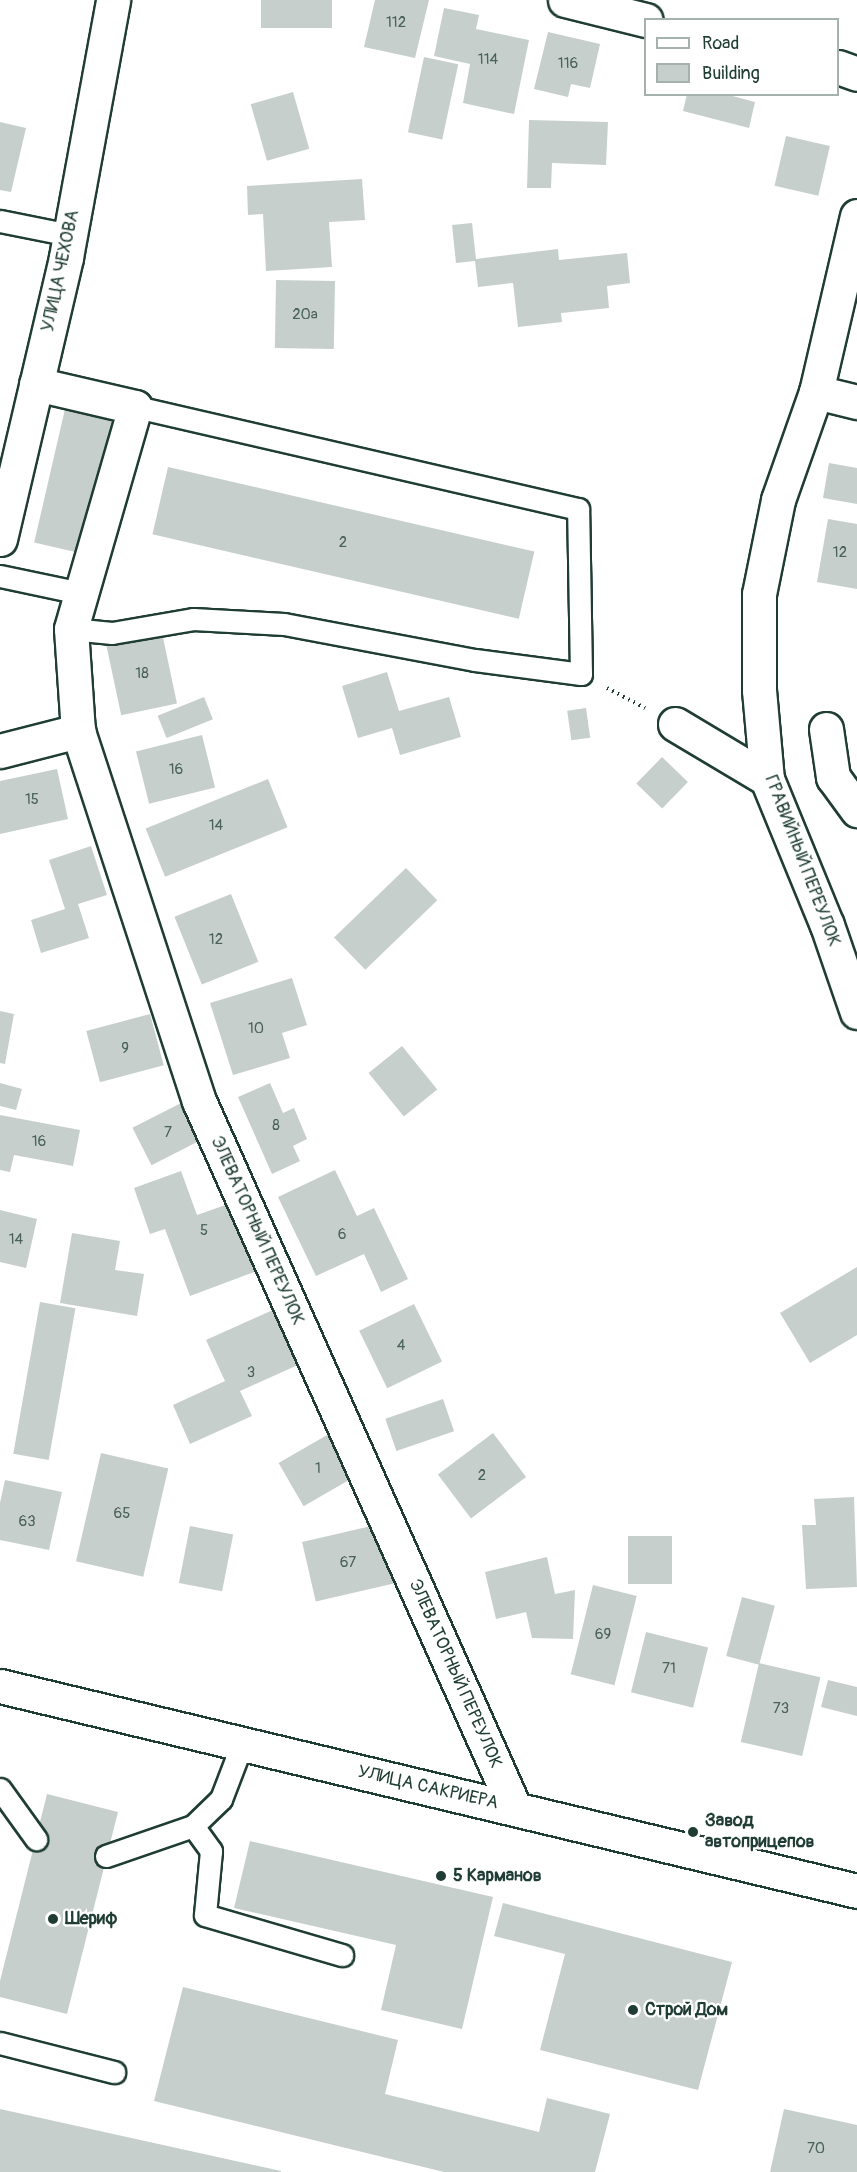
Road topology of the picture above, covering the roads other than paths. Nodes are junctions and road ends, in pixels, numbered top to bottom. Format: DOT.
graph roads {
  1 [pos="113,0"];
  2 [pos="566,0"];
  3 [pos="644,20"];
  4 [pos="839,68"];
  5 [pos="857,74"];
  6 [pos="857,216"];
  7 [pos="0,221"];
  8 [pos="70,235"];
  9 [pos="36,384"];
  10 [pos="816,392"];
  11 [pos="857,402"];
  12 [pos="135,407"];
  13 [pos="0,539"];
  14 [pos="0,576"];
  15 [pos="81,593"];
  16 [pos="71,629"];
  17 [pos="675,724"];
  18 [pos="826,729"];
  19 [pos="78,731"];
  20 [pos="0,751"];
  21 [pos="767,779"];
  22 [pos="857,810"];
  23 [pos="857,1012"];
  24 [pos="0,1686"];
  25 [pos="242,1744"];
  26 [pos="0,1789"];
  27 [pos="515,1809"];
  28 [pos="193,1826"];
  29 [pos="36,1839"];
  30 [pos="106,1857"];
  31 [pos="857,1891"];
  32 [pos="342,1955"];
  33 [pos="0,2043"];
  34 [pos="114,2072"];
  1 -- 8 [label="street, УЛИЦА ЧЕХОВА"];
  2 -- 3 [label="street"];
  4 -- 5 [label="street"];
  6 -- 10 [label="street, ГРАВИЙНЫЙ ПЕРЕУЛОК"];
  7 -- 8 [label="lane"];
  8 -- 9 [label="street, УЛИЦА ЧЕХОВА"];
  9 -- 12 [label="street"];
  9 -- 13 [label="street, УЛИЦА ЧЕХОВА"];
  10 -- 11 [label="street"];
  10 -- 21 [label="street, ГРАВИЙНЫЙ ПЕРЕУЛОК"];
  12 -- 15 [label="street, ЭЛЕВАТОРНЫЙ ПЕРЕУЛОК"];
  12 -- 16 [label="lane"];
  14 -- 15 [label="lane"];
  15 -- 16 [label="street, ЭЛЕВАТОРНЫЙ ПЕРЕУЛОК"];
  16 -- 19 [label="street, ЭЛЕВАТОРНЫЙ ПЕРЕУЛОК"];
  17 -- 21 [label="street"];
  18 -- 22 [label="street"];
  19 -- 20 [label="street"];
  19 -- 27 [label="street, ЭЛЕВАТОРНЫЙ ПЕРЕУЛОК"];
  21 -- 23 [label="street, ГРАВИЙНЫЙ ПЕРЕУЛОК"];
  24 -- 25 [label="street, УЛИЦА САКРИЕРА"];
  25 -- 27 [label="street, УЛИЦА САКРИЕРА"];
  25 -- 28 [label="lane"];
  26 -- 29 [label="lane"];
  27 -- 31 [label="street, УЛИЦА САКРИЕРА"];
  28 -- 30 [label="lane"];
  28 -- 32 [label="lane"];
  33 -- 34 [label="lane"];
}
